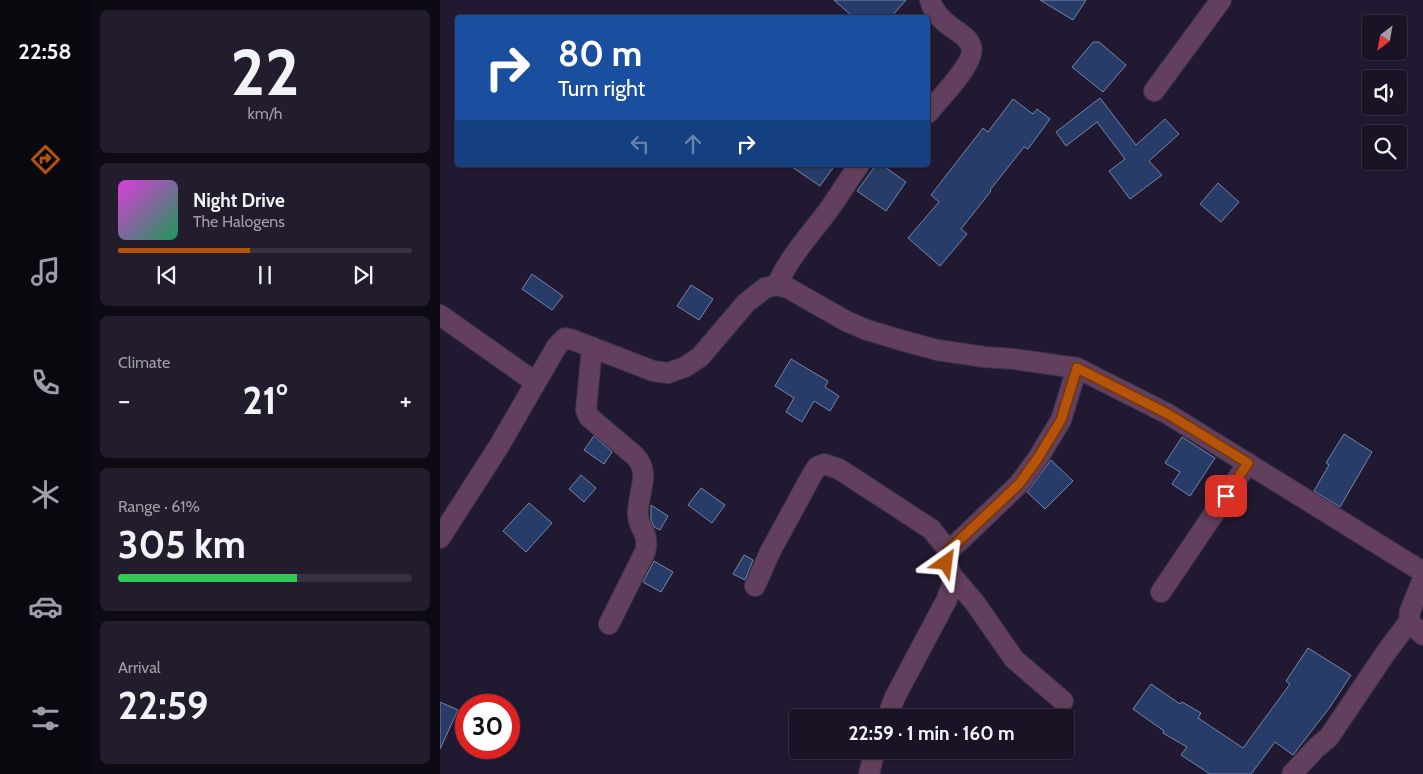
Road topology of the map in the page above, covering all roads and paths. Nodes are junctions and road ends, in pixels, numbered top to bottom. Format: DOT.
graph roads {
  1 [pos="930,0"];
  2 [pos="1221,0"];
  3 [pos="1154,91"];
  4 [pos="930,111"];
  5 [pos="858,167"];
  6 [pos="777,285"];
  7 [pos="440,315"];
  8 [pos="592,347"];
  9 [pos="1077,368"];
  10 [pos="535,382"];
  11 [pos="1248,463"];
  12 [pos="440,538"];
  13 [pos="949,550"];
  14 [pos="1423,572"];
  15 [pos="952,576"];
  16 [pos="1423,580"];
  17 [pos="755,586"];
  18 [pos="1161,592"];
  19 [pos="609,624"];
  20 [pos="1416,628"];
  21 [pos="1063,701"];
  22 [pos="890,709"];
  23 [pos="873,759"];
  24 [pos="869,774"];
  25 [pos="1292,774"];
  1 -- 4 [label="street"];
  2 -- 3 [label="street"];
  5 -- 6 [label="street"];
  6 -- 8 [label="street"];
  6 -- 9 [label="street"];
  7 -- 10 [label="street"];
  8 -- 10 [label="street"];
  8 -- 19 [label="street"];
  9 -- 11 [label="street"];
  9 -- 13 [label="street"];
  10 -- 12 [label="street"];
  11 -- 14 [label="street"];
  11 -- 18 [label="street"];
  13 -- 15 [label="street"];
  13 -- 17 [label="street"];
  15 -- 21 [label="street"];
  15 -- 22 [label="street"];
  16 -- 20 [label="street"];
  20 -- 25 [label="street"];
  23 -- 24 [label="street"];
}
